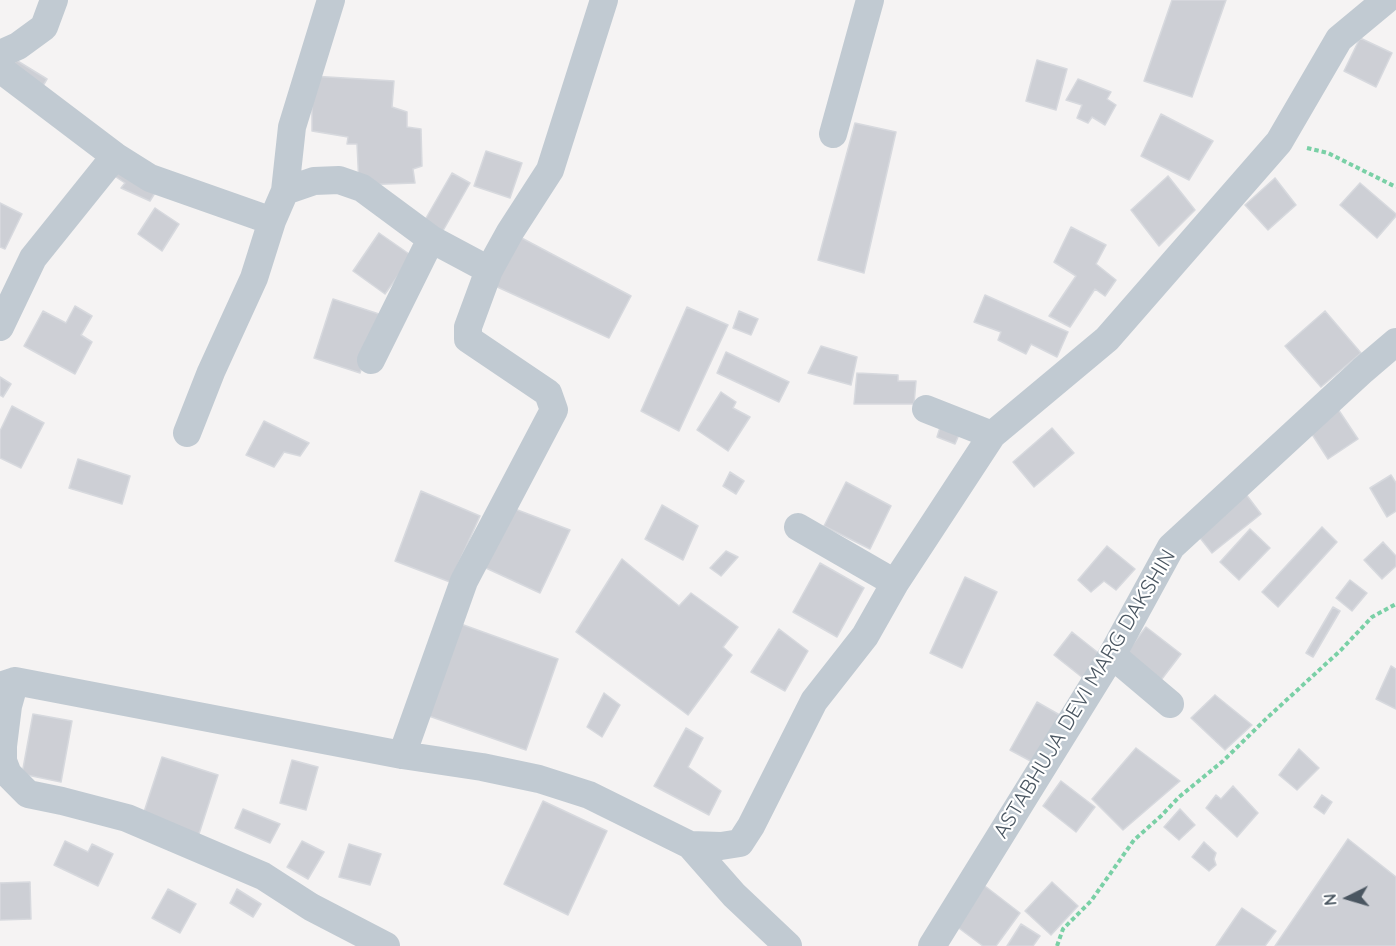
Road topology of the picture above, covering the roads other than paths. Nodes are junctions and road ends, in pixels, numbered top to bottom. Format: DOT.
graph roads {
  1 [pos="54,0"];
  2 [pos="331,0"];
  3 [pos="604,0"];
  4 [pos="870,0"];
  5 [pos="1386,0"];
  6 [pos="0,54"];
  7 [pos="0,69"];
  8 [pos="832,134"];
  9 [pos="115,156"];
  10 [pos="285,191"];
  11 [pos="272,220"];
  12 [pos="431,239"];
  13 [pos="489,270"];
  14 [pos="0,327"];
  15 [pos="1396,342"];
  16 [pos="371,360"];
  17 [pos="926,409"];
  18 [pos="187,433"];
  19 [pos="992,435"];
  20 [pos="798,527"];
  21 [pos="895,583"];
  22 [pos="1112,654"];
  23 [pos="7,683"];
  24 [pos="1170,705"];
  25 [pos="402,755"];
  26 [pos="690,845"];
  27 [pos="386,946"];
  28 [pos="788,946"];
  29 [pos="932,946"];
  1 -- 6 [label="street"];
  2 -- 10 [label="street"];
  3 -- 13 [label="street"];
  4 -- 8 [label="street"];
  5 -- 19 [label="street"];
  7 -- 9 [label="street"];
  9 -- 11 [label="street"];
  9 -- 14 [label="street"];
  10 -- 11 [label="street"];
  10 -- 12 [label="street"];
  11 -- 18 [label="street"];
  12 -- 13 [label="street"];
  12 -- 16 [label="street"];
  13 -- 25 [label="street"];
  15 -- 22 [label="street, ASTABHUJA DEVI MARG DAKSHIN"];
  17 -- 19 [label="street"];
  19 -- 21 [label="street"];
  20 -- 21 [label="street"];
  21 -- 26 [label="street"];
  22 -- 24 [label="street"];
  22 -- 29 [label="street, ASTABHUJA DEVI MARG DAKSHIN"];
  23 -- 25 [label="street"];
  23 -- 27 [label="street"];
  25 -- 26 [label="street"];
  26 -- 28 [label="street"];
}
